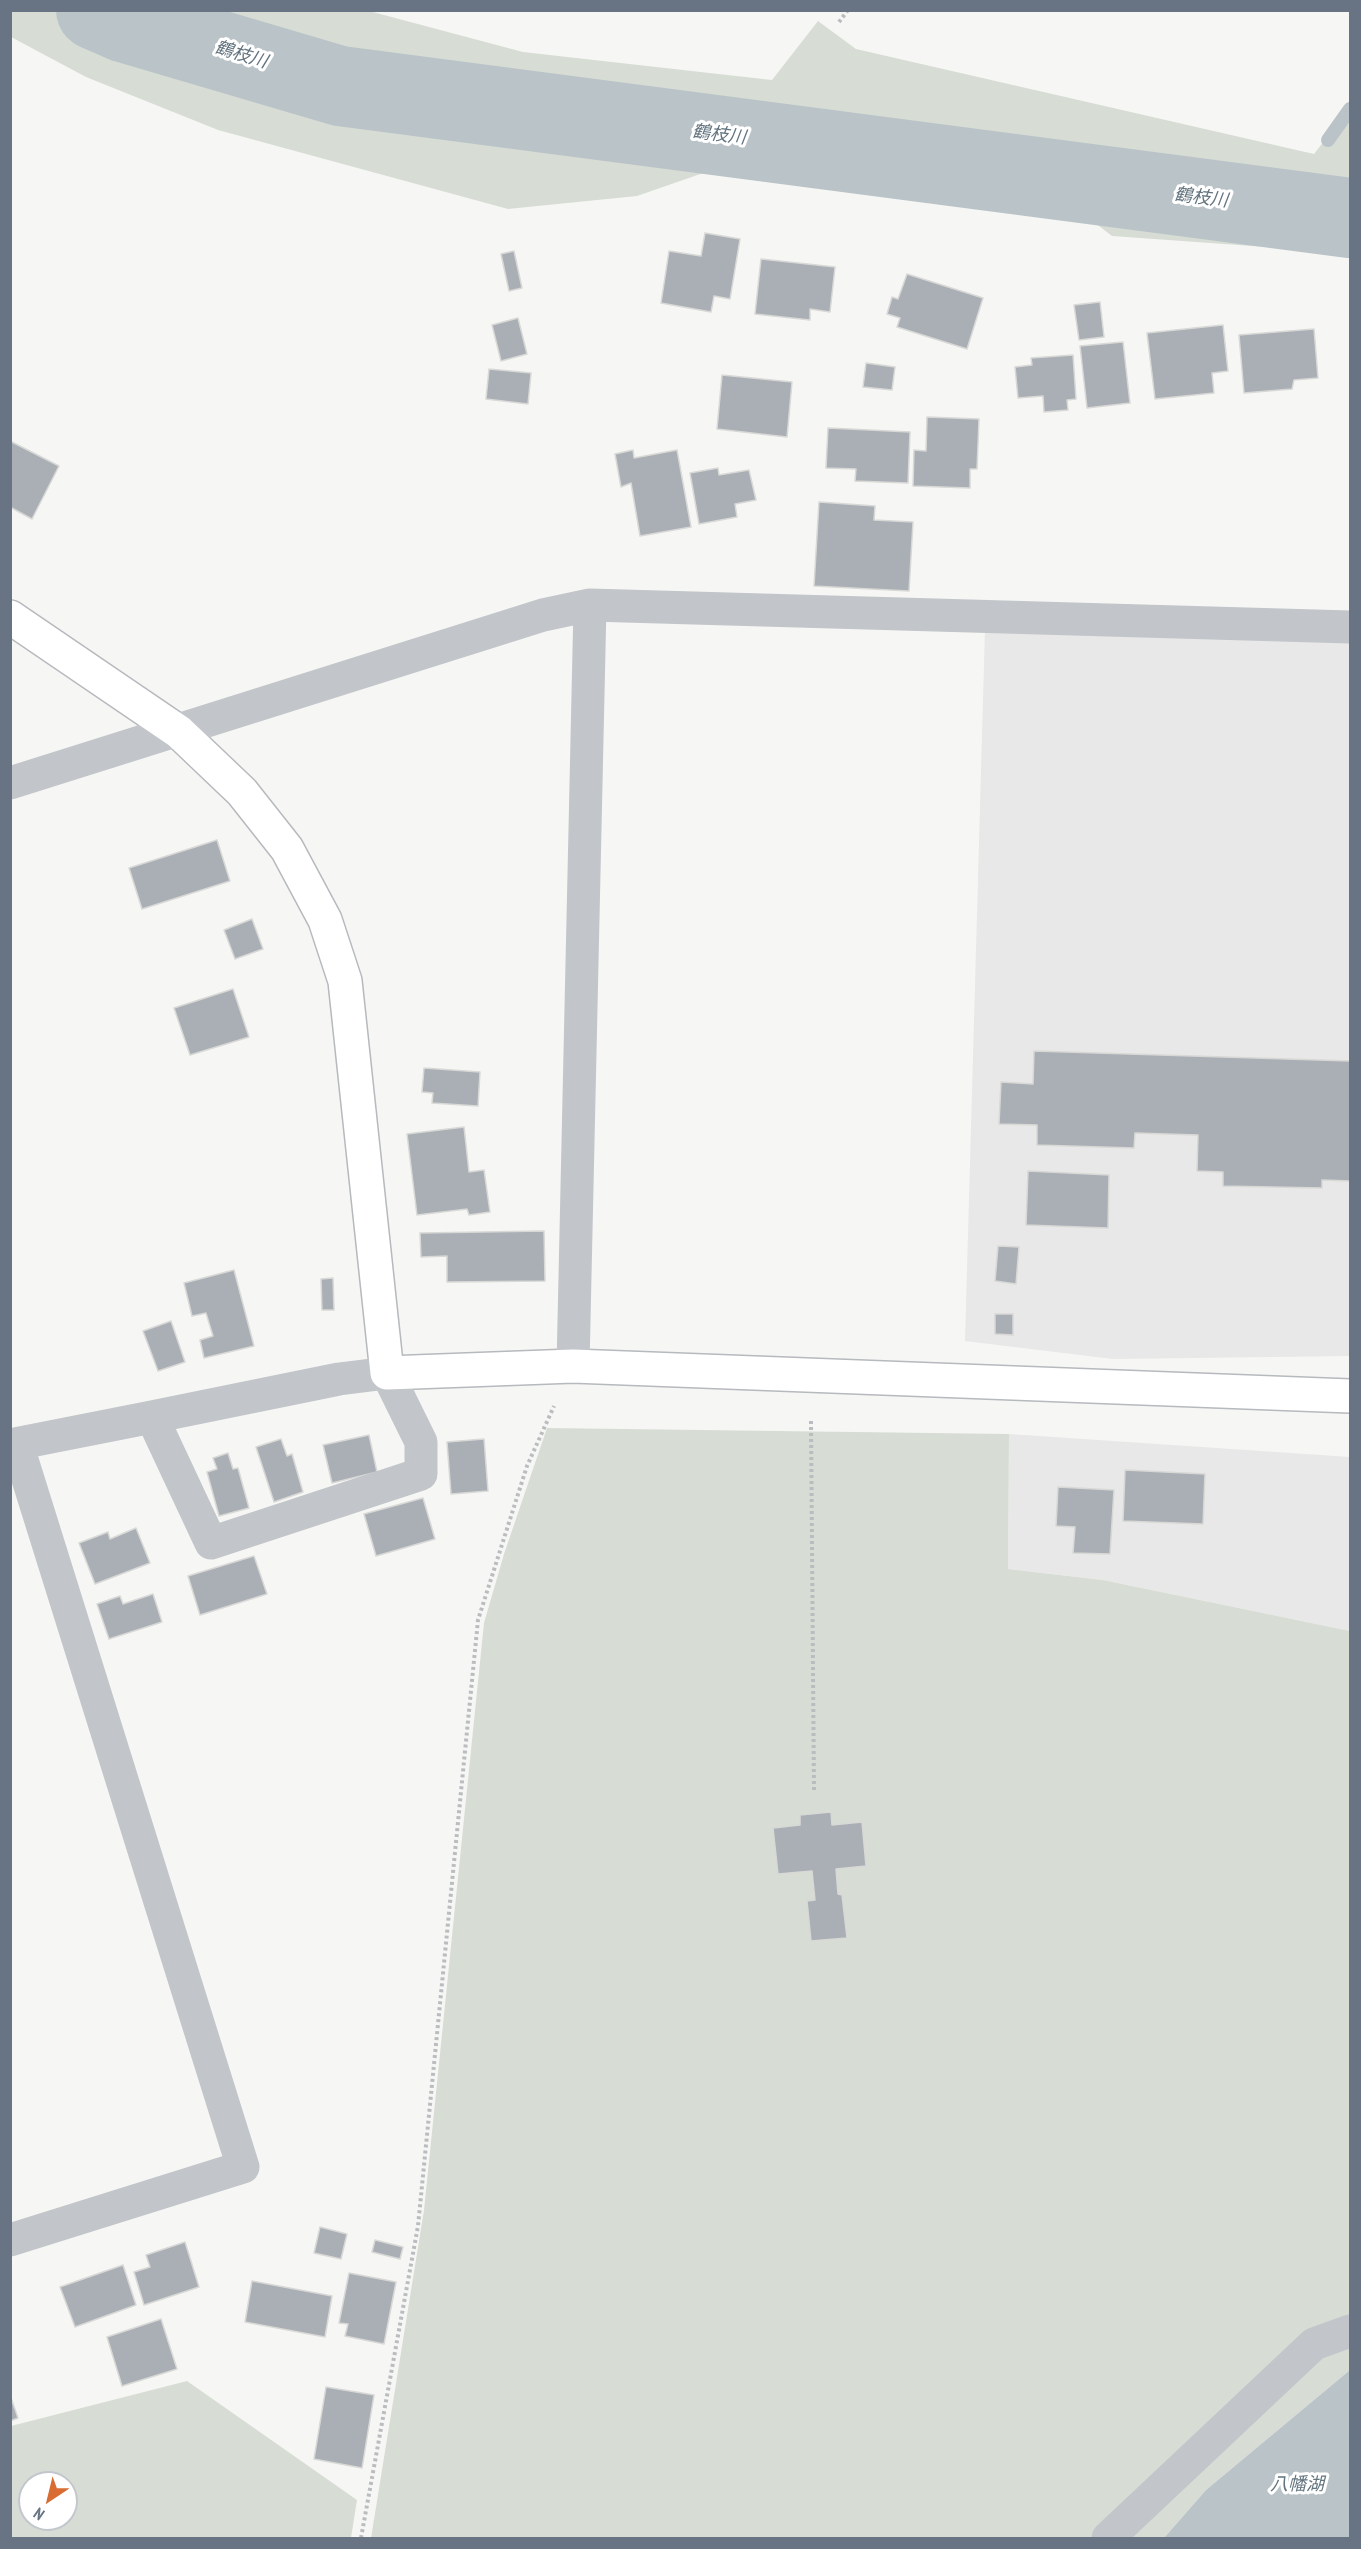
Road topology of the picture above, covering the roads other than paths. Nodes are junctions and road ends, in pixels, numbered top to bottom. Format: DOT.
graph roads {
  1 [pos="590,604"];
  2 [pos="10,617"];
  3 [pos="1350,627"];
  4 [pos="179,732"];
  5 [pos="10,783"];
  6 [pos="573,1366"];
  7 [pos="387,1373"];
  8 [pos="1350,1396"];
  9 [pos="152,1417"];
  10 [pos="14,1445"];
  11 [pos="10,2240"];
  12 [pos="1350,2331"];
  13 [pos="1108,2538"];
  1 -- 3 [label="street"];
  1 -- 4 [label="street"];
  1 -- 6 [label="street"];
  2 -- 4 [label="main road"];
  4 -- 5 [label="street"];
  4 -- 7 [label="main road"];
  6 -- 7 [label="main road"];
  6 -- 8 [label="main road"];
  7 -- 9 [label="street"];
  7 -- 9 [label="street"];
  9 -- 10 [label="street"];
  10 -- 11 [label="street"];
  12 -- 13 [label="street"];
}
